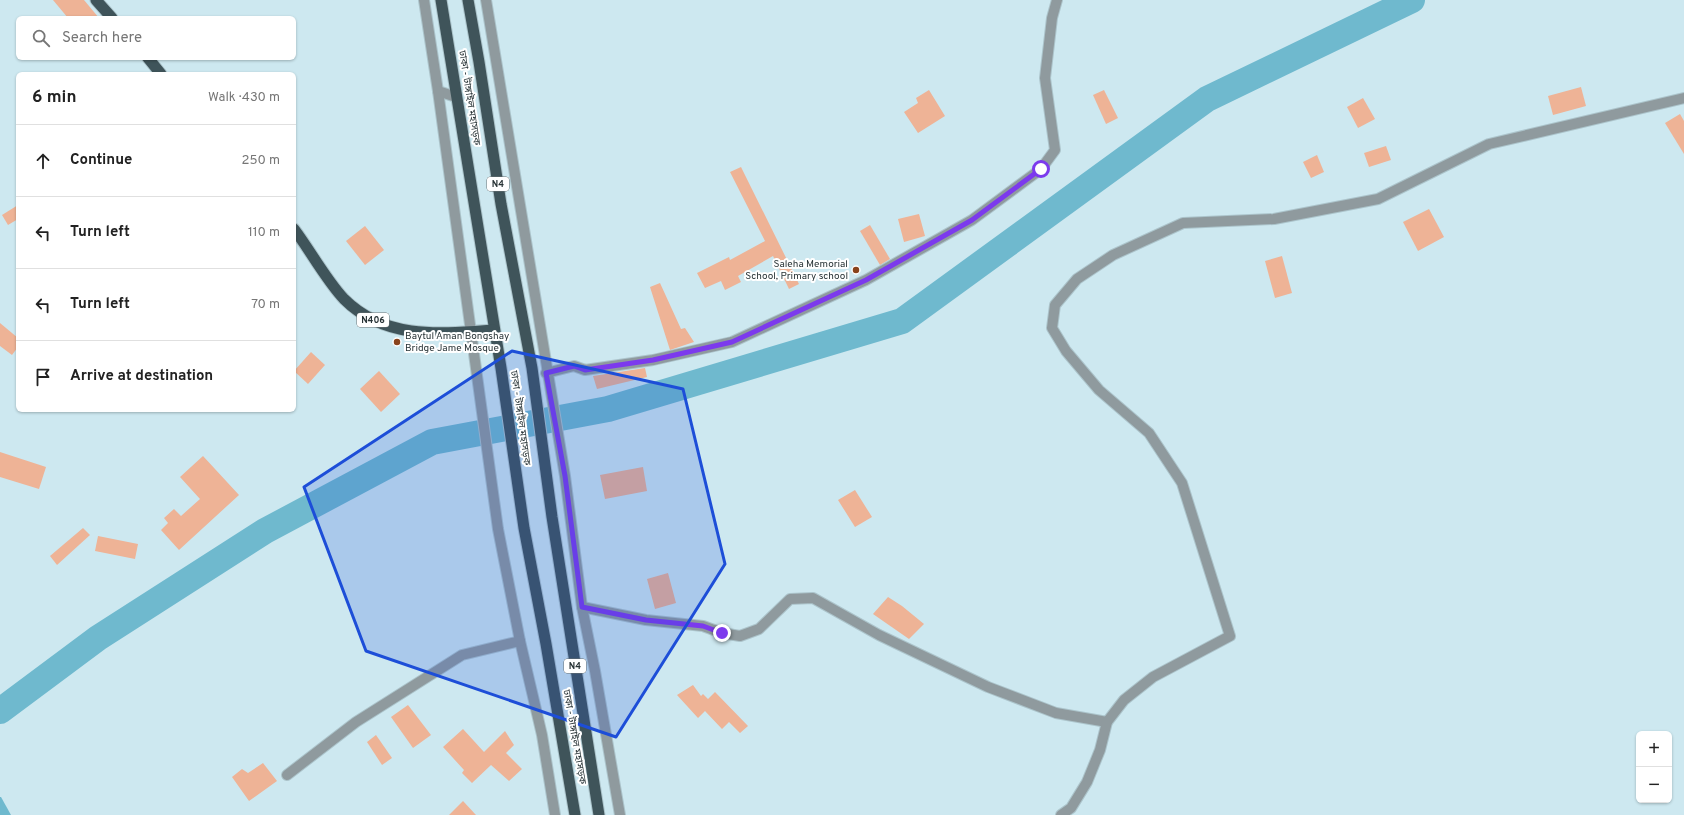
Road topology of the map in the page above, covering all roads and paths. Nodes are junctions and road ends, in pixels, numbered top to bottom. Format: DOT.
graph roads {
  1 [pos="96,0"];
  2 [pos="424,0"];
  3 [pos="441,0"];
  4 [pos="468,0"];
  5 [pos="486,0"];
  6 [pos="1057,0"];
  7 [pos="110,16"];
  8 [pos="150,60"];
  9 [pos="159,72"];
  10 [pos="438,91"];
  11 [pos="456,97"];
  12 [pos="1684,98"];
  13 [pos="296,232"];
  14 [pos="494,330"];
  15 [pos="471,332"];
  16 [pos="546,373"];
  17 [pos="582,607"];
  18 [pos="520,641"];
  19 [pos="1107,722"];
  20 [pos="287,775"];
  21 [pos="555,815"];
  22 [pos="575,815"];
  23 [pos="599,815"];
  24 [pos="620,815"];
  25 [pos="1061,815"];
  1 -- 7 [label="highway"];
  2 -- 10 [label="street"];
  3 -- 11 [label="highway, ঢাকা - টাঙ্গাইল মহাসড়ক / N4"];
  4 -- 23 [label="highway, ঢাকা - টাঙ্গাইল মহাসড়ক / N4"];
  5 -- 16 [label="street"];
  6 -- 16 [label="street"];
  8 -- 9 [label="highway"];
  10 -- 11 [label="street"];
  10 -- 15 [label="street"];
  11 -- 14 [label="highway, ঢাকা - টাঙ্গাইল মহাসড়ক / N4"];
  12 -- 19 [label="street"];
  13 -- 15 [label="highway, N406"];
  14 -- 15 [label="highway, N406"];
  14 -- 22 [label="highway, ঢাকা - টাঙ্গাইল মহাসড়ক / N4"];
  15 -- 18 [label="street"];
  16 -- 17 [label="street"];
  17 -- 19 [label="street"];
  17 -- 24 [label="street"];
  18 -- 20 [label="street"];
  18 -- 21 [label="street"];
  19 -- 25 [label="street"];
}
